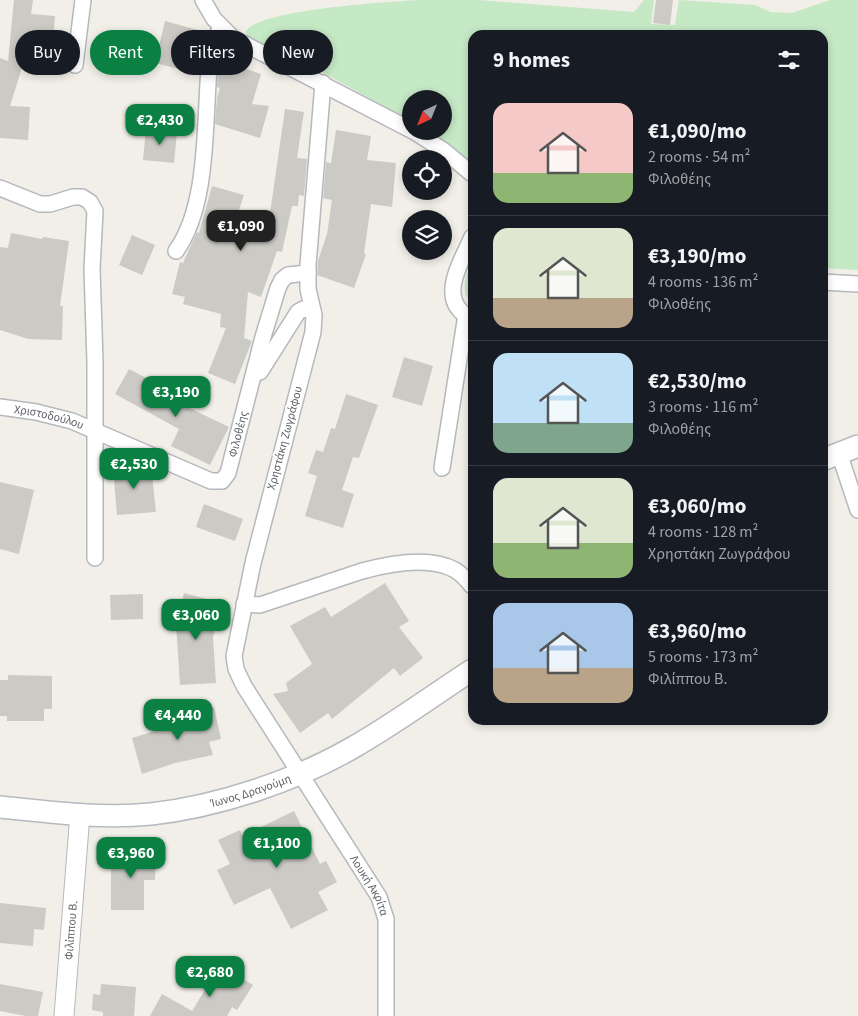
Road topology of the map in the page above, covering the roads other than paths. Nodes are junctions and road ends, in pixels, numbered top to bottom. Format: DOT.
graph roads {
  1 [pos="83,0"];
  2 [pos="203,0"];
  3 [pos="221,26"];
  4 [pos="79,30"];
  5 [pos="323,83"];
  6 [pos="402,126"];
  7 [pos="427,140"];
  8 [pos="468,171"];
  9 [pos="0,188"];
  10 [pos="468,247"];
  11 [pos="176,251"];
  12 [pos="308,274"];
  13 [pos="828,282"];
  14 [pos="858,284"];
  15 [pos="313,310"];
  16 [pos="468,316"];
  17 [pos="468,323"];
  18 [pos="254,374"];
  19 [pos="0,407"];
  20 [pos="96,431"];
  21 [pos="840,453"];
  22 [pos="442,468"];
  23 [pos="858,510"];
  24 [pos="95,558"];
  25 [pos="468,581"];
  26 [pos="244,604"];
  27 [pos="468,673"];
  28 [pos="299,773"];
  29 [pos="0,807"];
  30 [pos="80,814"];
  31 [pos="64,1016"];
  32 [pos="386,1016"];
  1 -- 4 [label="street"];
  2 -- 3 [label="street"];
  3 -- 5 [label="street"];
  3 -- 11 [label="street"];
  5 -- 6 [label="street"];
  5 -- 12 [label="street, Χρηστάκη Ζωγράφου"];
  7 -- 8 [label="street"];
  9 -- 20 [label="street"];
  10 -- 16 [label="street"];
  12 -- 15 [label="street, Χρηστάκη Ζωγράφου"];
  12 -- 18 [label="street, Φιλοθέης"];
  13 -- 14 [label="street"];
  15 -- 18 [label="street"];
  15 -- 26 [label="street, Χρηστάκη Ζωγράφου"];
  17 -- 22 [label="street"];
  18 -- 20 [label="street, Φιλοθέης"];
  19 -- 20 [label="street, Χριστοδούλου"];
  20 -- 24 [label="street"];
  21 -- 23 [label="street"];
  25 -- 26 [label="street"];
  26 -- 28 [label="street, Χρηστάκη Ζωγράφου"];
  27 -- 28 [label="main road, Ίωνος Δραγούμη"];
  28 -- 30 [label="main road, Ίωνος Δραγούμη"];
  28 -- 32 [label="street, Λουκή Ακρίτα"];
  29 -- 30 [label="main road, Ίωνος Δραγούμη"];
  30 -- 31 [label="street, Φιλίππου Β."];
}
